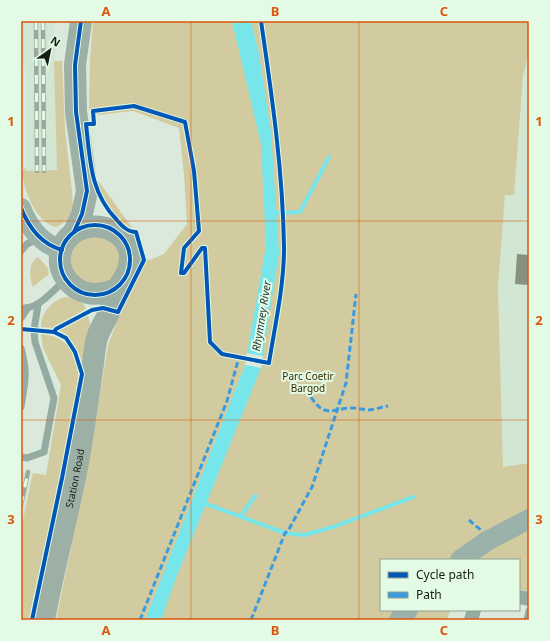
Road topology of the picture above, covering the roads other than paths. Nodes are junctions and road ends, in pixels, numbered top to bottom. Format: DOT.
graph roads {
  1 [pos="81,21"];
  2 [pos="87,191"];
  3 [pos="21,208"];
  4 [pos="109,229"];
  5 [pos="74,232"];
  6 [pos="39,238"];
  7 [pos="62,250"];
  8 [pos="21,251"];
  9 [pos="66,279"];
  10 [pos="118,288"];
  11 [pos="85,293"];
  12 [pos="38,305"];
  13 [pos="24,308"];
  14 [pos="21,318"];
  15 [pos="98,335"];
  16 [pos="21,348"];
  17 [pos="21,371"];
  18 [pos="26,377"];
  19 [pos="22,394"];
  20 [pos="21,407"];
  21 [pos="21,457"];
  22 [pos="529,519"];
  23 [pos="461,559"];
  24 [pos="407,611"];
  25 [pos="529,611"];
  26 [pos="44,620"];
  27 [pos="399,620"];
  28 [pos="527,620"];
  1 -- 2 [label="main road, Station Road"];
  2 -- 4 [label="main road, Station Road"];
  2 -- 5 [label="main road, Station Road"];
  3 -- 6 [label="street"];
  4 -- 5 [label="main road"];
  4 -- 10 [label="main road, Station Road"];
  5 -- 7 [label="main road, Station Road"];
  6 -- 7 [label="street"];
  6 -- 8 [label="lane"];
  7 -- 9 [label="main road"];
  9 -- 11 [label="main road"];
  9 -- 12 [label="lane"];
  10 -- 11 [label="main road"];
  10 -- 15 [label="main road, Station Road"];
  11 -- 15 [label="main road, Station Road"];
  12 -- 13 [label="lane"];
  12 -- 21 [label="lane"];
  13 -- 14 [label="lane"];
  15 -- 26 [label="main road, Station Road"];
  16 -- 18 [label="lane"];
  17 -- 18 [label="lane"];
  18 -- 19 [label="lane"];
  19 -- 20 [label="lane"];
  22 -- 23 [label="street"];
  24 -- 27 [label="street"];
  25 -- 28 [label="lane"];
}
